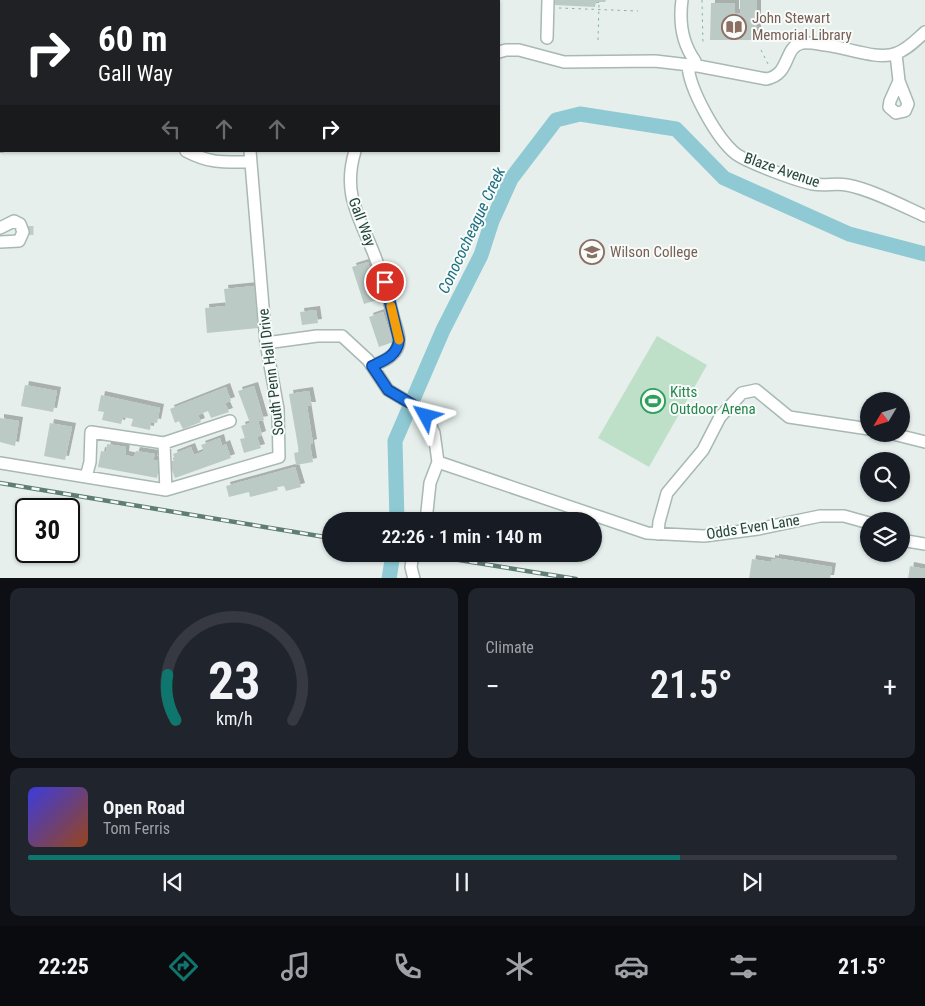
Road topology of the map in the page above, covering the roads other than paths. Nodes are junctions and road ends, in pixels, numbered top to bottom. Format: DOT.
graph roads {
  1 [pos="682,0"];
  2 [pos="548,4"];
  3 [pos="925,32"];
  4 [pos="547,38"];
  5 [pos="500,52"];
  6 [pos="896,54"];
  7 [pos="693,64"];
  8 [pos="899,81"];
  9 [pos="188,152"];
  10 [pos="355,152"];
  11 [pos="250,156"];
  12 [pos="925,216"];
  13 [pos="14,221"];
  14 [pos="0,228"];
  15 [pos="25,234"];
  16 [pos="0,242"];
  17 [pos="266,343"];
  18 [pos="372,366"];
  19 [pos="230,421"];
  20 [pos="860,428"];
  21 [pos="910,438"];
  22 [pos="925,442"];
  23 [pos="164,443"];
  24 [pos="438,462"];
  25 [pos="0,463"];
  26 [pos="86,477"];
  27 [pos="166,490"];
  28 [pos="427,512"];
  29 [pos="860,520"];
  30 [pos="658,534"];
  31 [pos="910,542"];
  32 [pos="925,544"];
  33 [pos="412,562"];
  34 [pos="414,578"];
  1 -- 7 [label="street, Blaze Avenue"];
  2 -- 4 [label="street"];
  3 -- 6 [label="street"];
  5 -- 7 [label="street"];
  6 -- 7 [label="street"];
  6 -- 8 [label="street"];
  7 -- 12 [label="street, Blaze Avenue"];
  9 -- 11 [label="street"];
  10 -- 18 [label="street, Gall Way"];
  11 -- 17 [label="street, South Penn Hall Drive"];
  13 -- 14 [label="street"];
  13 -- 15 [label="street"];
  13 -- 15 [label="street"];
  15 -- 16 [label="street"];
  17 -- 18 [label="street"];
  17 -- 27 [label="street, South Penn Hall Drive"];
  18 -- 24 [label="street"];
  19 -- 23 [label="street"];
  20 -- 30 [label="street"];
  21 -- 22 [label="street"];
  23 -- 26 [label="street"];
  23 -- 27 [label="street"];
  24 -- 28 [label="street"];
  24 -- 30 [label="street, Odds Even Lane"];
  25 -- 26 [label="street, South Penn Hall Drive"];
  26 -- 27 [label="street, South Penn Hall Drive"];
  29 -- 30 [label="street, Odds Even Lane"];
  31 -- 32 [label="street"];
  33 -- 34 [label="street"];
}
